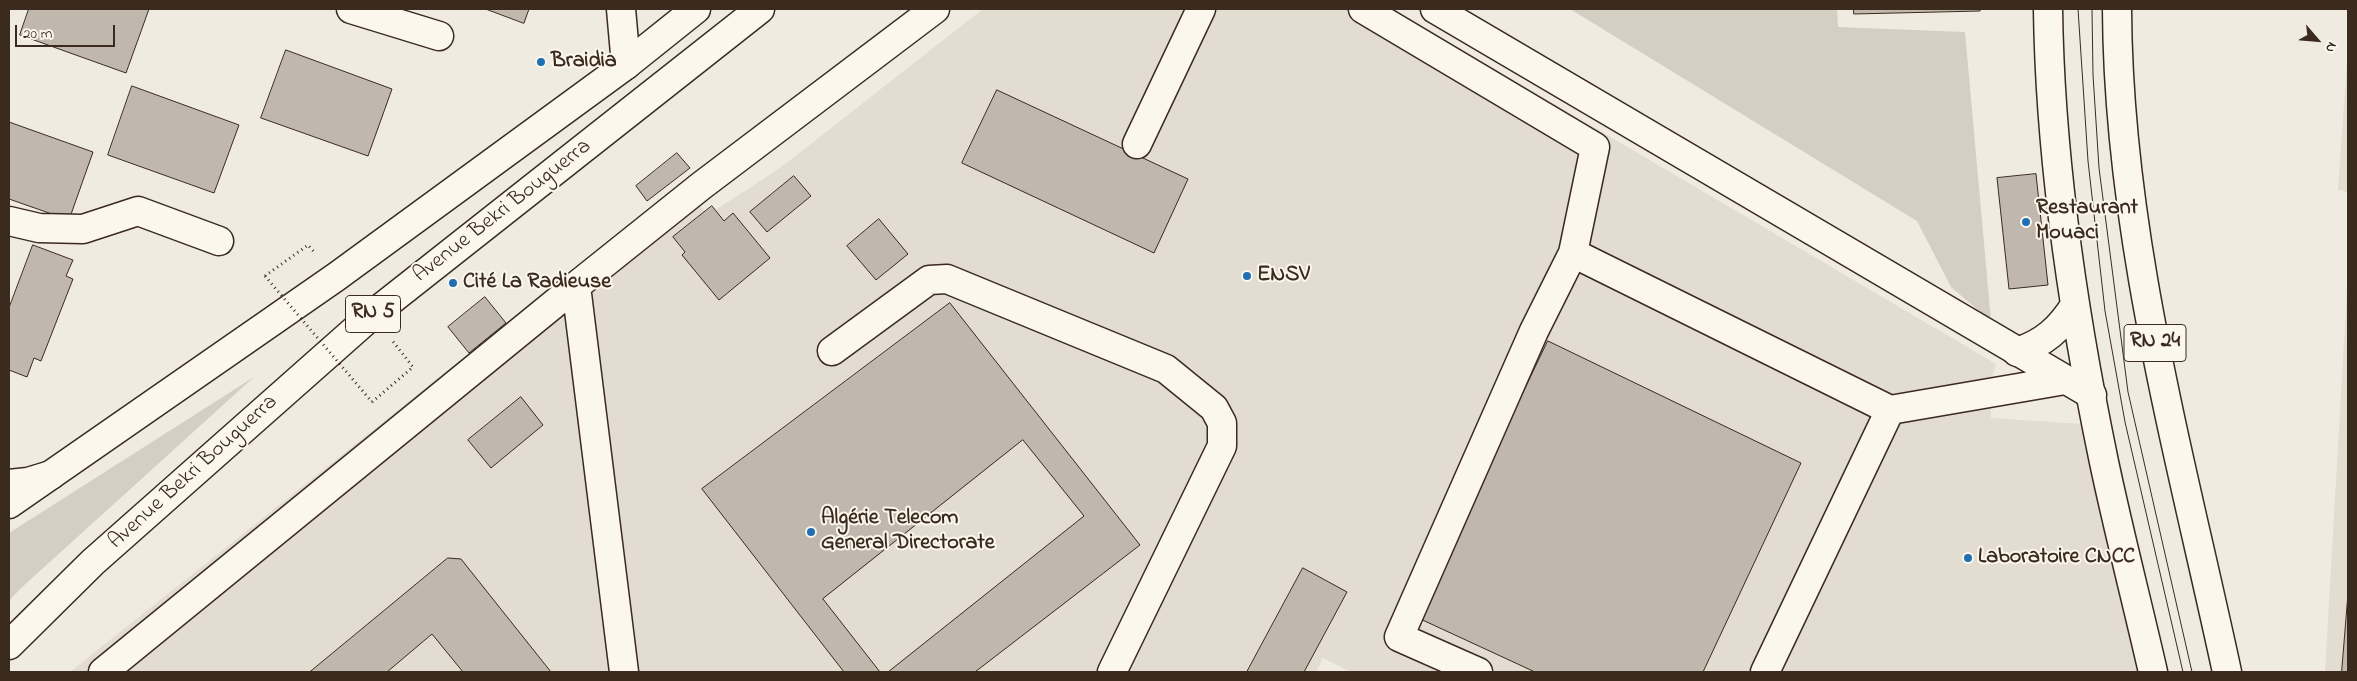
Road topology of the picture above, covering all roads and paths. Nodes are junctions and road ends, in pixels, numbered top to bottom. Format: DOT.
graph roads {
  1 [pos="621,9"];
  2 [pos="696,9"];
  3 [pos="760,9"];
  4 [pos="935,9"];
  5 [pos="1201,9"];
  6 [pos="1363,9"];
  7 [pos="1435,9"];
  8 [pos="2048,9"];
  9 [pos="2117,9"];
  10 [pos="366,11"];
  11 [pos="439,36"];
  12 [pos="626,65"];
  13 [pos="1137,144"];
  14 [pos="9,221"];
  15 [pos="219,241"];
  16 [pos="308,245"];
  17 [pos="1573,253"];
  18 [pos="576,286"];
  19 [pos="2075,305"];
  20 [pos="832,351"];
  21 [pos="2017,352"];
  22 [pos="413,366"];
  23 [pos="2065,380"];
  24 [pos="2092,395"];
  25 [pos="1890,410"];
  26 [pos="51,475"];
  27 [pos="9,484"];
  28 [pos="9,504"];
  29 [pos="9,645"];
  30 [pos="102,672"];
  31 [pos="624,672"];
  32 [pos="1112,672"];
  33 [pos="1478,672"];
  34 [pos="1766,672"];
  35 [pos="2154,672"];
  36 [pos="2227,672"];
  1 -- 12 [label="main road"];
  2 -- 12 [label="main road, Avenue Bekri Bouguerra / RN 5"];
  3 -- 29 [label="main road, Avenue Bekri Bouguerra / RN 5"];
  4 -- 18 [label="main road"];
  5 -- 13 [label="main road"];
  6 -- 17 [label="main road"];
  7 -- 21 [label="main road"];
  8 -- 19 [label="main road"];
  9 -- 36 [label="main road, RN 24"];
  10 -- 11 [label="main road"];
  12 -- 26 [label="main road, Avenue Bekri Bouguerra / RN 5"];
  14 -- 15 [label="main road"];
  16 -- 22 [label="path, bridge"];
  17 -- 25 [label="main road"];
  17 -- 33 [label="main road"];
  18 -- 30 [label="main road"];
  18 -- 31 [label="main road"];
  19 -- 21 [label="main road"];
  19 -- 24 [label="main road"];
  20 -- 32 [label="main road"];
  21 -- 23 [label="main road"];
  23 -- 24 [label="main road"];
  23 -- 25 [label="main road"];
  24 -- 35 [label="main road"];
  25 -- 34 [label="main road"];
  26 -- 27 [label="main road"];
  26 -- 28 [label="main road, Avenue Bekri Bouguerra / RN 5"];
}
